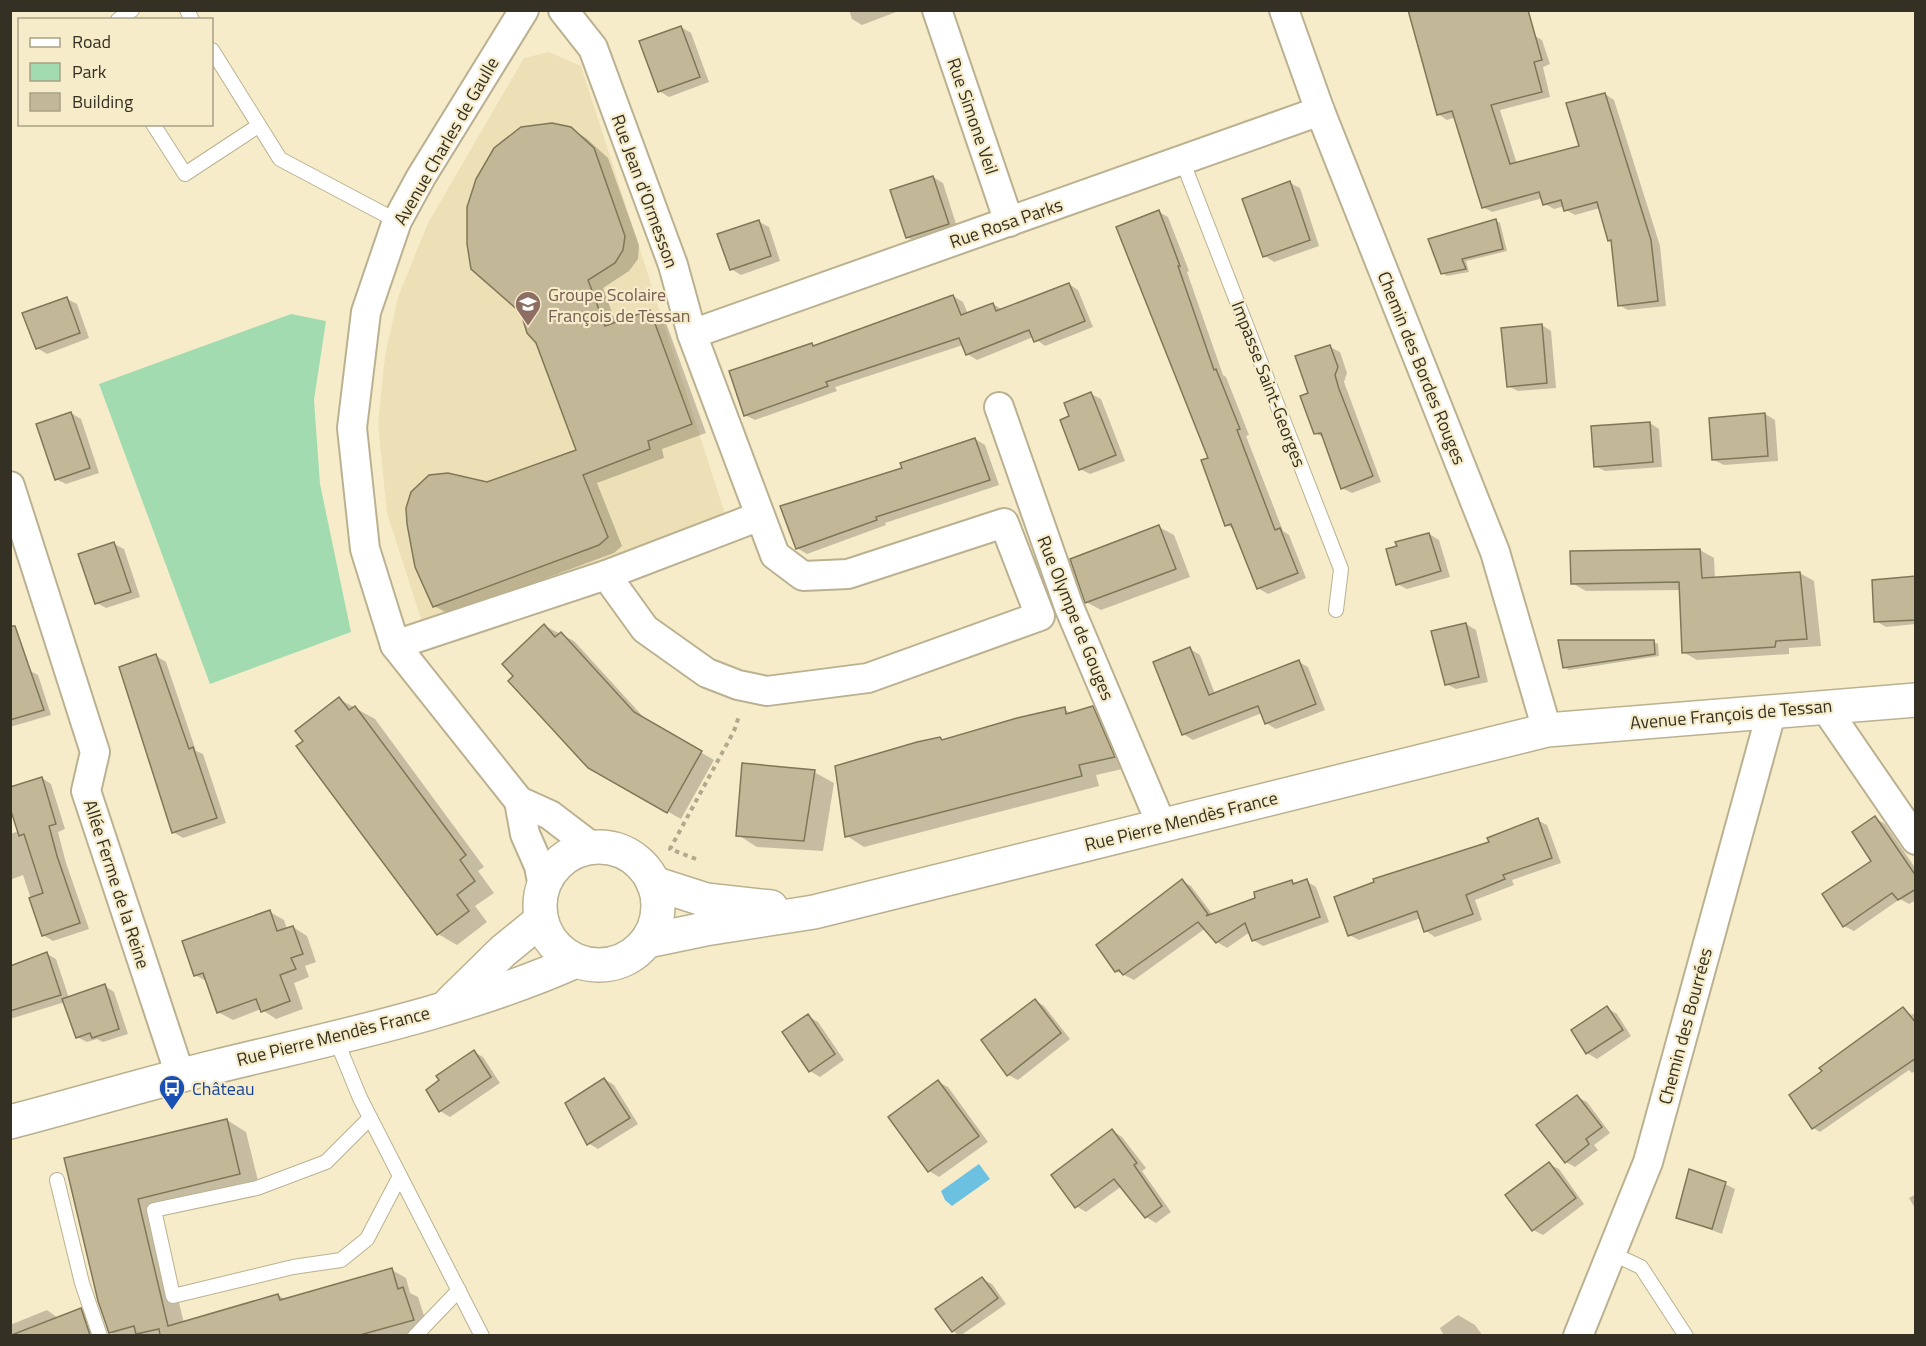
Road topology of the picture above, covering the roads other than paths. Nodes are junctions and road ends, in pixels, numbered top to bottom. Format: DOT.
graph roads {
  1 [pos="524,10"];
  2 [pos="563,10"];
  3 [pos="937,10"];
  4 [pos="1284,10"];
  5 [pos="213,52"];
  6 [pos="1320,111"];
  7 [pos="154,126"];
  8 [pos="258,126"];
  9 [pos="1182,160"];
  10 [pos="397,221"];
  11 [pos="1009,222"];
  12 [pos="692,334"];
  13 [pos="999,407"];
  14 [pos="10,486"];
  15 [pos="760,516"];
  16 [pos="606,575"];
  17 [pos="803,576"];
  18 [pos="1336,610"];
  19 [pos="395,645"];
  20 [pos="1916,700"];
  21 [pos="1824,706"];
  22 [pos="1772,710"];
  23 [pos="1548,729"];
  24 [pos="519,801"];
  25 [pos="1162,826"];
  26 [pos="1916,840"];
  27 [pos="592,847"];
  28 [pos="653,883"];
  29 [pos="543,887"];
  30 [pos="814,912"];
  31 [pos="541,920"];
  32 [pos="647,941"];
  33 [pos="576,961"];
  34 [pos="448,1006"];
  35 [pos="335,1037"];
  36 [pos="180,1075"];
  37 [pos="370,1119"];
  38 [pos="10,1122"];
  39 [pos="400,1176"];
  40 [pos="57,1180"];
  41 [pos="1611,1253"];
  42 [pos="459,1290"];
  43 [pos="100,1335"];
  44 [pos="415,1335"];
  45 [pos="482,1335"];
  46 [pos="1578,1335"];
  47 [pos="1686,1335"];
  1 -- 10 [label="street, Avenue Charles de Gaulle"];
  2 -- 12 [label="street, Rue Jean d'Ormesson"];
  3 -- 11 [label="street, Rue Simone Veil"];
  4 -- 6 [label="street, Chemin des Bordes Rouges"];
  5 -- 8 [label="lane"];
  6 -- 9 [label="street, Rue Rosa Parks"];
  6 -- 23 [label="street, Chemin des Bordes Rouges"];
  7 -- 8 [label="lane"];
  8 -- 10 [label="lane"];
  9 -- 11 [label="street, Rue Rosa Parks"];
  9 -- 18 [label="lane, Impasse Saint-Georges"];
  10 -- 19 [label="street, Avenue Charles de Gaulle"];
  11 -- 12 [label="street, Rue Rosa Parks"];
  12 -- 15 [label="street, Rue Jean d'Ormesson"];
  13 -- 25 [label="street, Rue Olympe de Gouges"];
  14 -- 36 [label="street, Allée Ferme de la Reine"];
  15 -- 16 [label="street"];
  15 -- 17 [label="street, Rue Jean d'Ormesson"];
  16 -- 17 [label="street, Rue Olympe de Gouges"];
  16 -- 19 [label="street"];
  19 -- 24 [label="street, Avenue Charles de Gaulle"];
  20 -- 21 [label="street, Avenue François de Tessan"];
  21 -- 22 [label="street, Avenue François de Tessan"];
  21 -- 26 [label="street"];
  22 -- 23 [label="street, Avenue François de Tessan"];
  22 -- 41 [label="street, Chemin des Bourrées"];
  23 -- 25 [label="street, Rue Pierre Mendès France"];
  24 -- 27 [label="street, Avenue Charles de Gaulle"];
  24 -- 29 [label="street, Avenue Charles de Gaulle"];
  25 -- 30 [label="street, Rue Pierre Mendès France"];
  27 -- 28 [label="street"];
  27 -- 29 [label="street"];
  28 -- 30 [label="street, Rue Pierre Mendès France"];
  28 -- 32 [label="street"];
  29 -- 31 [label="street"];
  30 -- 32 [label="street, Rue Pierre Mendès France"];
  31 -- 33 [label="street"];
  31 -- 34 [label="street, Rue Pierre Mendès France"];
  32 -- 33 [label="street"];
  33 -- 34 [label="street, Rue Pierre Mendès France"];
  34 -- 35 [label="street, Rue Pierre Mendès France"];
  35 -- 36 [label="street, Rue Pierre Mendès France"];
  35 -- 37 [label="lane"];
  36 -- 38 [label="street, Rue Pierre Mendès France"];
  37 -- 39 [label="lane"];
  37 -- 39 [label="lane"];
  39 -- 42 [label="lane"];
  40 -- 43 [label="lane"];
  41 -- 46 [label="street, Chemin des Bourrées"];
  41 -- 47 [label="lane"];
  42 -- 44 [label="lane"];
  42 -- 45 [label="lane"];
}
